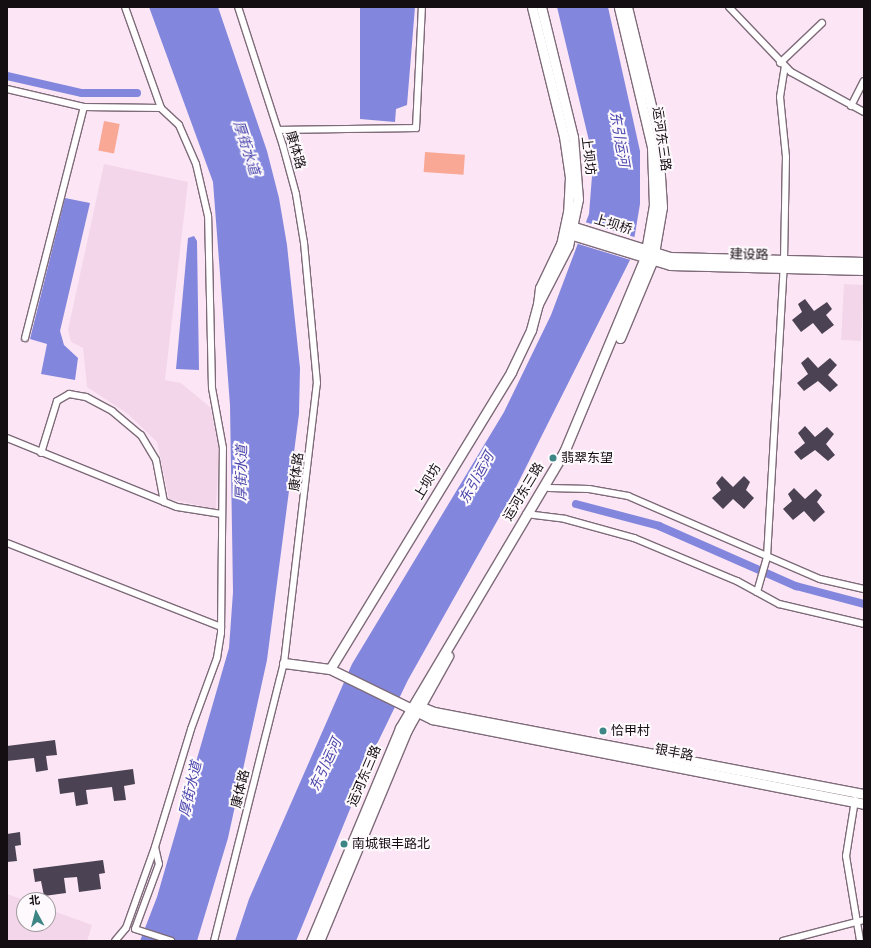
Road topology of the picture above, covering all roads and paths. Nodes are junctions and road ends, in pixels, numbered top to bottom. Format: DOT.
graph roads {
  1 [pos="125,7"];
  2 [pos="238,7"];
  3 [pos="422,7"];
  4 [pos="532,7"];
  5 [pos="541,7"];
  6 [pos="619,7"];
  7 [pos="627,7"];
  8 [pos="729,7"];
  9 [pos="822,23"];
  10 [pos="783,65"];
  11 [pos="864,81"];
  12 [pos="7,88"];
  13 [pos="851,106"];
  14 [pos="84,107"];
  15 [pos="161,108"];
  16 [pos="864,112"];
  17 [pos="278,130"];
  18 [pos="572,231"];
  19 [pos="637,250"];
  20 [pos="650,254"];
  21 [pos="864,262"];
  22 [pos="784,264"];
  23 [pos="864,270"];
  24 [pos="25,338"];
  25 [pos="7,438"];
  26 [pos="41,452"];
  27 [pos="549,488"];
  28 [pos="164,502"];
  29 [pos="221,514"];
  30 [pos="529,515"];
  31 [pos="7,543"];
  32 [pos="767,557"];
  33 [pos="864,589"];
  34 [pos="757,592"];
  35 [pos="864,624"];
  36 [pos="221,627"];
  37 [pos="284,663"];
  38 [pos="330,669"];
  39 [pos="415,709"];
  40 [pos="860,798"];
  41 [pos="155,847"];
  42 [pos="861,920"];
  43 [pos="115,941"];
  44 [pos="171,941"];
  45 [pos="214,941"];
  46 [pos="311,941"];
  47 [pos="319,941"];
  48 [pos="783,941"];
  49 [pos="860,941"];
  1 -- 15 [label="street"];
  2 -- 17 [label="street, 康体路"];
  3 -- 17 [label="street"];
  4 -- 18 [label="street, 上坝坊"];
  5 -- 18 [label="street, 上坝坊"];
  6 -- 20 [label="street, 运河东三路"];
  7 -- 20 [label="street, 运河东三路"];
  8 -- 10 [label="street"];
  9 -- 10 [label="street"];
  10 -- 13 [label="street"];
  10 -- 22 [label="street"];
  11 -- 13 [label="street"];
  12 -- 14 [label="street"];
  13 -- 16 [label="street"];
  14 -- 15 [label="street"];
  14 -- 24 [label="street"];
  15 -- 29 [label="street"];
  17 -- 37 [label="street, 康体路"];
  18 -- 19 [label="street, 上坝桥"];
  18 -- 38 [label="street, 上坝坊"];
  19 -- 20 [label="street, 建设路"];
  20 -- 22 [label="street, 建设路"];
  20 -- 27 [label="street, 运河东三路"];
  20 -- 30 [label="street, 运河东三路"];
  21 -- 22 [label="street, 建设路"];
  22 -- 23 [label="street, 建设路"];
  22 -- 32 [label="street"];
  25 -- 26 [label="street"];
  26 -- 28 [label="street"];
  26 -- 28 [label="street"];
  27 -- 30 [label="street, 运河东三路"];
  27 -- 32 [label="street"];
  28 -- 29 [label="street"];
  29 -- 36 [label="street"];
  30 -- 34 [label="street"];
  30 -- 39 [label="street, 运河东三路"];
  31 -- 36 [label="street"];
  32 -- 33 [label="street"];
  32 -- 34 [label="street"];
  34 -- 35 [label="street"];
  36 -- 41 [label="street"];
  37 -- 38 [label="street, 银丰路"];
  37 -- 45 [label="street, 康体路"];
  38 -- 39 [label="street, 银丰路"];
  39 -- 40 [label="street, 银丰路"];
  39 -- 46 [label="street, 运河东三路"];
  39 -- 47 [label="street, 运河东三路"];
  40 -- 42 [label="street"];
  41 -- 43 [label="street"];
  41 -- 44 [label="street"];
  42 -- 48 [label="street"];
  42 -- 49 [label="street"];
}
